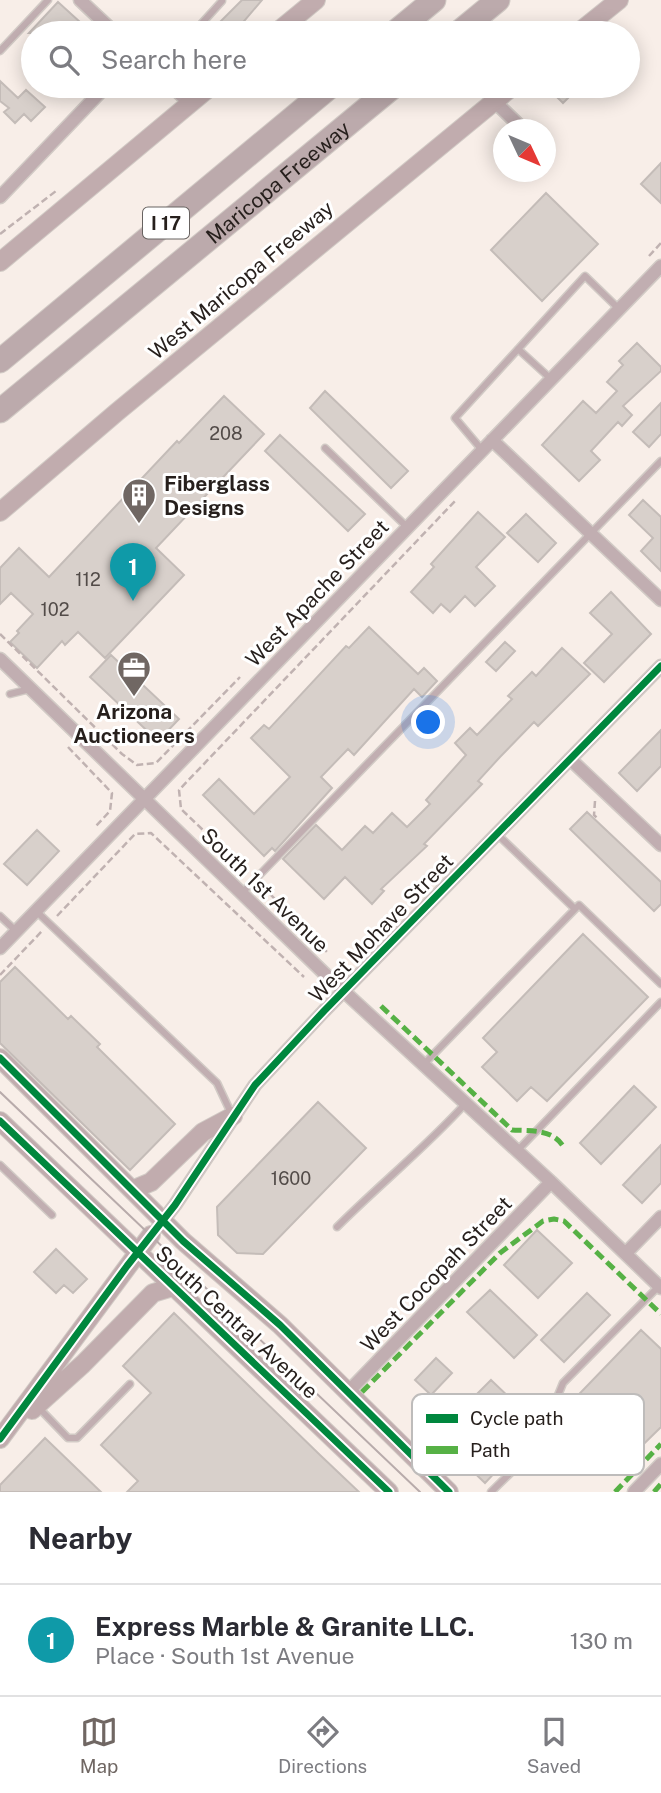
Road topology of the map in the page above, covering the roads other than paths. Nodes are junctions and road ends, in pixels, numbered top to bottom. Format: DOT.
graph roads {
  1 [pos="48,0"];
  2 [pos="80,0"];
  3 [pos="316,0"];
  4 [pos="416,0"];
  5 [pos="434,0"];
  6 [pos="498,0"];
  7 [pos="619,0"];
  8 [pos="222,1"];
  9 [pos="28,21"];
  10 [pos="102,21"];
  11 [pos="204,21"];
  12 [pos="291,21"];
  13 [pos="398,21"];
  14 [pos="409,21"];
  15 [pos="473,21"];
  16 [pos="593,21"];
  17 [pos="21,29"];
  18 [pos="0,51"];
  19 [pos="95,98"];
  20 [pos="184,98"];
  21 [pos="196,98"];
  22 [pos="317,98"];
  23 [pos="379,98"];
  24 [pos="498,98"];
  25 [pos="494,101"];
  26 [pos="190,103"];
  27 [pos="513,119"];
  28 [pos="0,197"];
  29 [pos="0,262"];
  30 [pos="661,266"];
  31 [pos="619,309"];
  32 [pos="518,349"];
  33 [pos="0,361"];
  34 [pos="551,379"];
  35 [pos="0,411"];
  36 [pos="492,440"];
  37 [pos="325,449"];
  38 [pos="482,450"];
  39 [pos="661,461"];
  40 [pos="0,512"];
  41 [pos="407,528"];
  42 [pos="591,533"];
  43 [pos="661,600"];
  44 [pos="0,659"];
  45 [pos="661,666"];
  46 [pos="30,689"];
  47 [pos="10,694"];
  48 [pos="570,758"];
  49 [pos="144,800"];
  50 [pos="497,834"];
  51 [pos="661,845"];
  52 [pos="241,894"];
  53 [pos="575,909"];
  54 [pos="36,911"];
  55 [pos="0,916"];
  56 [pos="16,931"];
  57 [pos="0,947"];
  58 [pos="661,984"];
  59 [pos="344,991"];
  60 [pos="661,1002"];
  61 [pos="0,1058"];
  62 [pos="423,1066"];
  63 [pos="465,1104"];
  64 [pos="233,1116"];
  65 [pos="0,1121"];
  66 [pos="517,1151"];
  67 [pos="0,1165"];
  68 [pos="551,1182"];
  69 [pos="132,1190"];
  70 [pos="52,1215"];
  71 [pos="661,1217"];
  72 [pos="163,1220"];
  73 [pos="337,1227"];
  74 [pos="151,1235"];
  75 [pos="138,1252"];
  76 [pos="626,1253"];
  77 [pos="173,1287"];
  78 [pos="660,1287"];
  79 [pos="130,1384"];
  80 [pos="348,1392"];
  81 [pos="559,1394"];
  82 [pos="37,1406"];
  83 [pos="1,1436"];
  84 [pos="412,1455"];
  85 [pos="661,1464"];
  86 [pos="432,1475"];
  87 [pos="508,1475"];
  88 [pos="389,1492"];
  89 [pos="449,1492"];
  90 [pos="491,1492"];
  91 [pos="634,1492"];
  1 -- 9 [label="lane"];
  2 -- 10 [label="street"];
  3 -- 12 [label="main road"];
  4 -- 13 [label="highway"];
  5 -- 14 [label="highway"];
  6 -- 15 [label="highway"];
  7 -- 16 [label="main road"];
  8 -- 11 [label="lane"];
  17 -- 18 [label="lane"];
  19 -- 28 [label="street"];
  20 -- 26 [label="street"];
  21 -- 26 [label="main road"];
  22 -- 33 [label="highway, Maricopa Freeway / I 17"];
  23 -- 35 [label="highway, Maricopa Freeway / I 17"];
  24 -- 25 [label="main road, West Maricopa Freeway"];
  25 -- 27 [label="street"];
  25 -- 40 [label="main road, West Maricopa Freeway"];
  26 -- 29 [label="main road"];
  30 -- 31 [label="street, West Apache Street"];
  31 -- 32 [label="lane"];
  31 -- 34 [label="street, West Apache Street"];
  32 -- 34 [label="lane"];
  32 -- 38 [label="lane"];
  34 -- 36 [label="street, West Apache Street"];
  36 -- 38 [label="street, West Apache Street"];
  36 -- 42 [label="street"];
  37 -- 41 [label="lane"];
  38 -- 41 [label="street, West Apache Street"];
  39 -- 42 [label="lane"];
  41 -- 49 [label="street, West Apache Street"];
  42 -- 43 [label="street"];
  42 -- 52 [label="lane"];
  44 -- 46 [label="street, South 1st Avenue"];
  45 -- 48 [label="street, West Mohave Street"];
  46 -- 47 [label="lane"];
  46 -- 49 [label="street, South 1st Avenue"];
  48 -- 50 [label="street, West Mohave Street"];
  48 -- 51 [label="street"];
  49 -- 52 [label="street, South 1st Avenue"];
  49 -- 54 [label="street, West Apache Street"];
  50 -- 53 [label="lane"];
  50 -- 59 [label="street, West Mohave Street"];
  52 -- 59 [label="street, South 1st Avenue"];
  53 -- 58 [label="lane"];
  53 -- 62 [label="lane"];
  54 -- 56 [label="street, West Apache Street"];
  54 -- 64 [label="lane"];
  55 -- 56 [label="lane"];
  56 -- 57 [label="street, West Apache Street"];
  59 -- 62 [label="street, South 1st Avenue"];
  59 -- 64 [label="street, West Mohave Street"];
  60 -- 66 [label="lane"];
  61 -- 69 [label="main road, South Central Avenue"];
  62 -- 63 [label="street, South 1st Avenue"];
  63 -- 66 [label="street, South 1st Avenue"];
  63 -- 73 [label="lane"];
  64 -- 69 [label="main road"];
  64 -- 72 [label="street, West Mohave Street"];
  65 -- 75 [label="main road, South Central Avenue"];
  66 -- 68 [label="street, South 1st Avenue"];
  67 -- 70 [label="lane"];
  68 -- 76 [label="street, South 1st Avenue"];
  68 -- 80 [label="street, West Cocopah Street"];
  69 -- 72 [label="main road, South Central Avenue"];
  71 -- 76 [label="street"];
  72 -- 74 [label="street, West Mohave Street"];
  72 -- 80 [label="main road, South Central Avenue"];
  74 -- 75 [label="main road"];
  75 -- 77 [label="main road, South Central Avenue"];
  75 -- 83 [label="main road"];
  76 -- 78 [label="street, South 1st Avenue"];
  77 -- 82 [label="main road"];
  77 -- 88 [label="main road, South Central Avenue"];
  78 -- 81 [label="lane"];
  79 -- 82 [label="lane"];
  80 -- 84 [label="main road, South Central Avenue"];
  82 -- 83 [label="main road"];
  85 -- 91 [label="street"];
  86 -- 89 [label="main road, South Central Avenue"];
  87 -- 90 [label="lane"];
}
